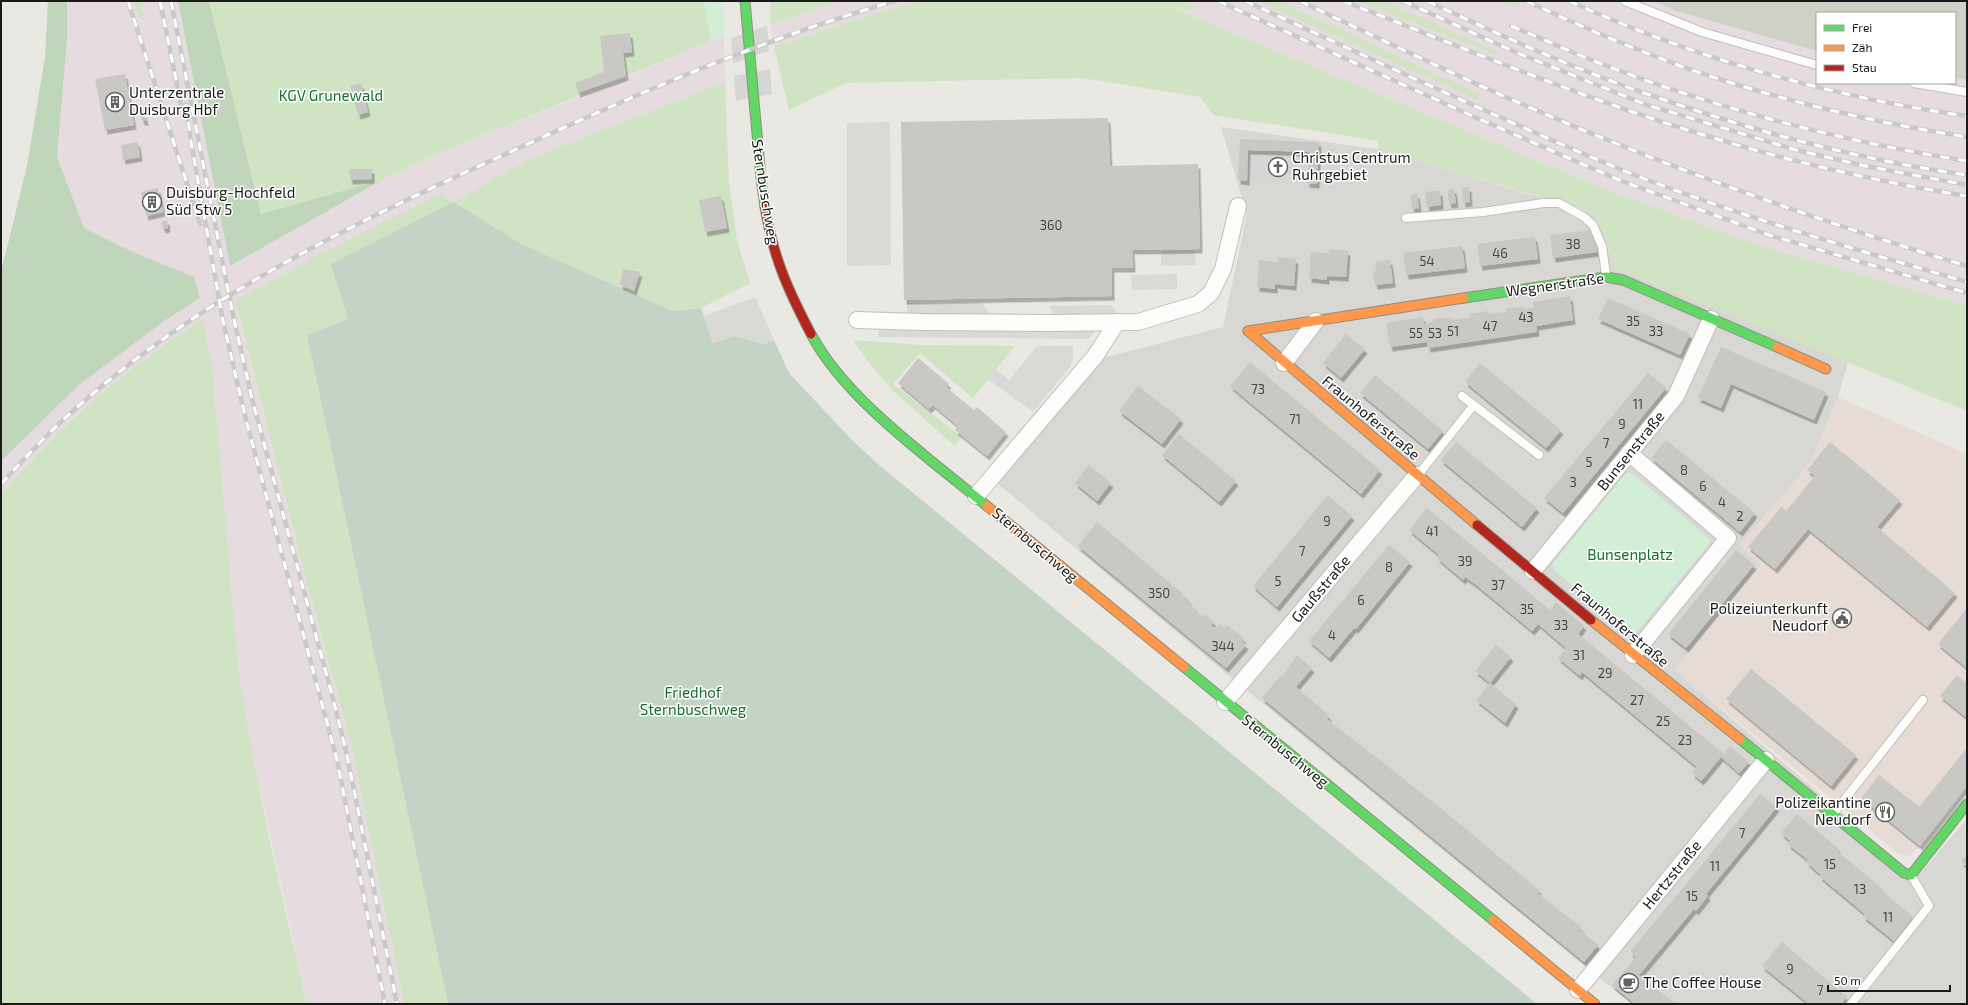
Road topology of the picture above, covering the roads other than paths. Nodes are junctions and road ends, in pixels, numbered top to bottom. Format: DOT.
graph roads {
  1 [pos="745,1"];
  2 [pos="1625,1"];
  3 [pos="1816,66"];
  4 [pos="1920,84"];
  5 [pos="1967,92"];
  6 [pos="1238,206"];
  7 [pos="1406,218"];
  8 [pos="1606,277"];
  9 [pos="1711,319"];
  10 [pos="858,320"];
  11 [pos="1316,321"];
  12 [pos="1117,322"];
  13 [pos="1248,331"];
  14 [pos="1284,363"];
  15 [pos="1826,369"];
  16 [pos="1462,396"];
  17 [pos="1474,405"];
  18 [pos="1629,453"];
  19 [pos="1539,455"];
  20 [pos="1417,476"];
  21 [pos="976,496"];
  22 [pos="1533,571"];
  23 [pos="1633,655"];
  24 [pos="1923,700"];
  25 [pos="1225,702"];
  26 [pos="1766,760"];
  27 [pos="1967,804"];
  28 [pos="1832,815"];
  29 [pos="1911,875"];
  30 [pos="1578,990"];
  31 [pos="1595,1004"];
  32 [pos="1851,1004"];
  1 -- 21 [label="street, Sternbuschweg"];
  2 -- 3 [label="lane"];
  4 -- 5 [label="lane"];
  6 -- 12 [label="street"];
  7 -- 8 [label="lane"];
  8 -- 9 [label="street, Wegnerstraße"];
  8 -- 11 [label="street, Wegnerstraße"];
  9 -- 15 [label="street, Wegnerstraße"];
  9 -- 18 [label="street, Bunsenstraße"];
  10 -- 12 [label="street"];
  11 -- 13 [label="street, Wegnerstraße"];
  11 -- 14 [label="street"];
  12 -- 21 [label="street"];
  13 -- 14 [label="street, Fraunhoferstraße"];
  14 -- 20 [label="street, Fraunhoferstraße"];
  16 -- 17 [label="lane"];
  17 -- 19 [label="lane"];
  17 -- 20 [label="lane"];
  18 -- 22 [label="street, Bunsenstraße"];
  18 -- 23 [label="street"];
  20 -- 22 [label="street, Fraunhoferstraße"];
  20 -- 25 [label="street, Gaußstraße"];
  21 -- 25 [label="street, Sternbuschweg"];
  22 -- 23 [label="street, Fraunhoferstraße"];
  23 -- 26 [label="street, Fraunhoferstraße"];
  24 -- 28 [label="lane"];
  25 -- 30 [label="street, Sternbuschweg"];
  26 -- 28 [label="street, Fraunhoferstraße"];
  26 -- 30 [label="street, Hertzstraße"];
  27 -- 29 [label="street"];
  28 -- 29 [label="street, Fraunhoferstraße"];
  29 -- 32 [label="lane"];
  30 -- 31 [label="street, Sternbuschweg"];
}
